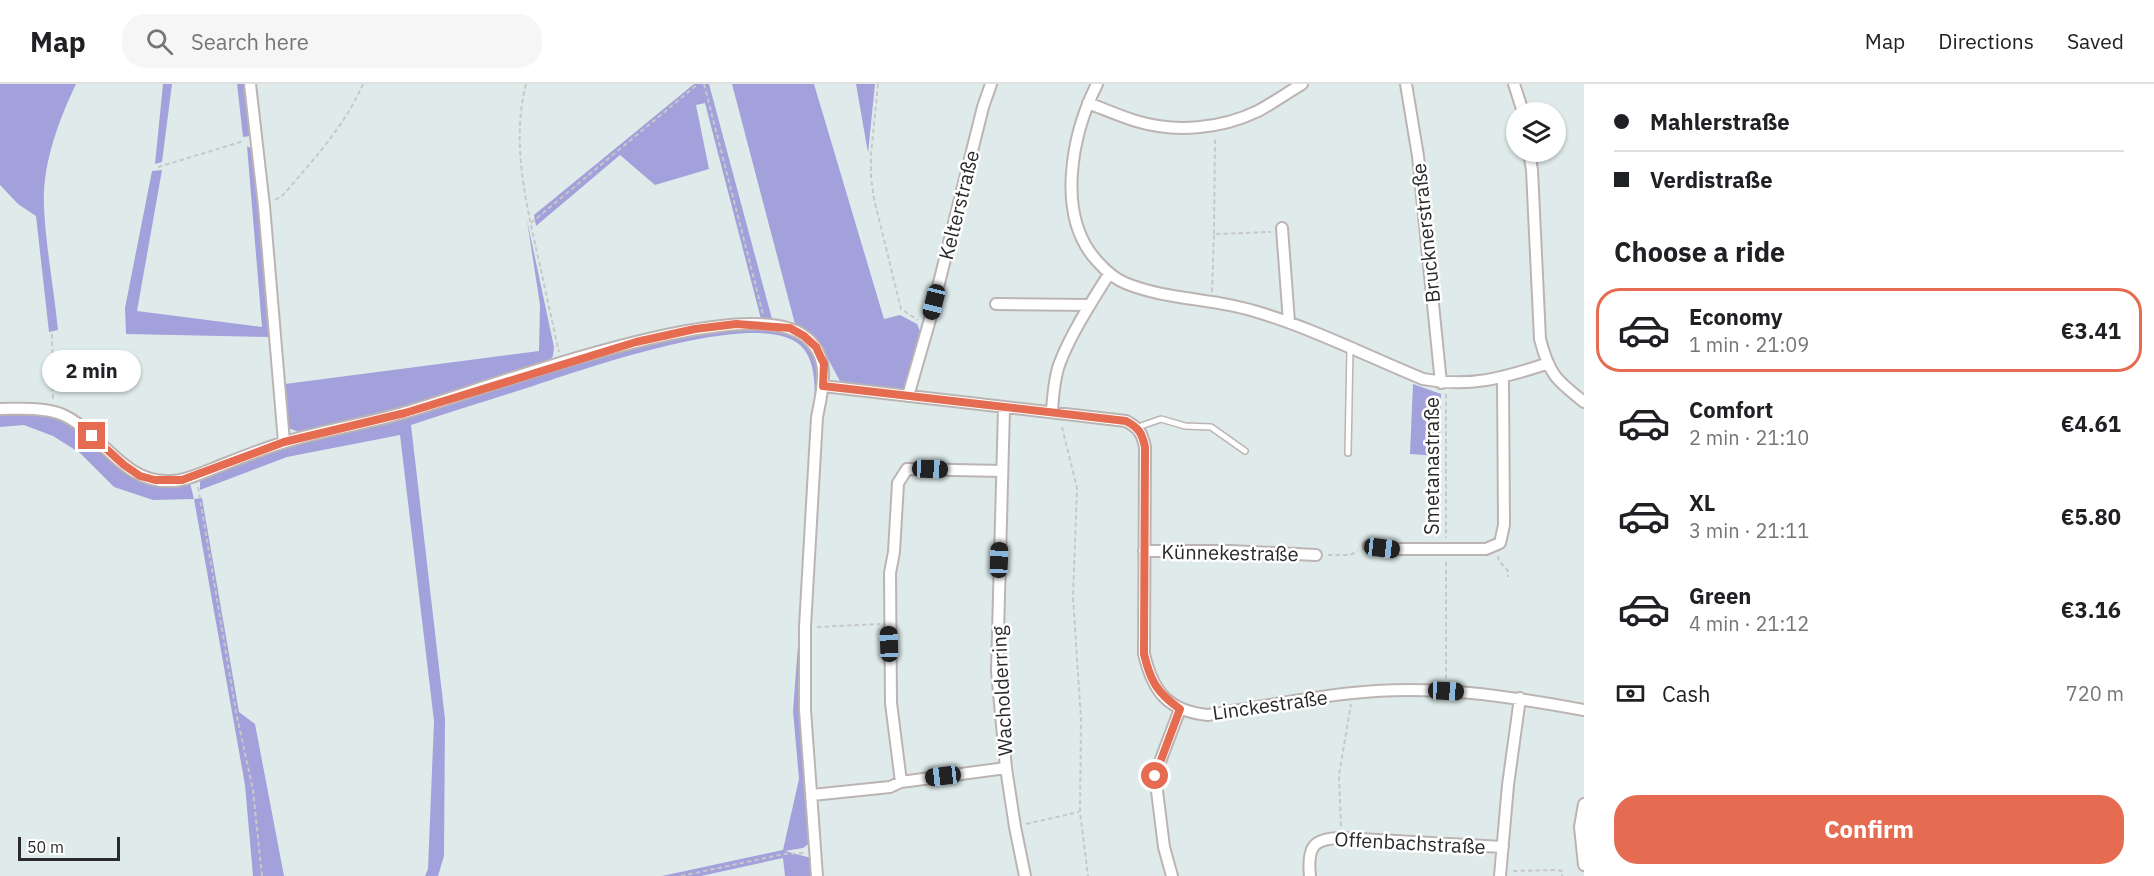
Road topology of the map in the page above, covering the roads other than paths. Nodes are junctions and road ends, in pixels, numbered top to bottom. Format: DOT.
graph roads {
  1 [pos="250,84"];
  2 [pos="991,84"];
  3 [pos="1097,84"];
  4 [pos="1302,84"];
  5 [pos="1406,84"];
  6 [pos="1514,84"];
  7 [pos="1519,102"];
  8 [pos="1088,103"];
  9 [pos="1531,162"];
  10 [pos="1282,228"];
  11 [pos="1109,274"];
  12 [pos="996,304"];
  13 [pos="1089,305"];
  14 [pos="1289,322"];
  15 [pos="1350,348"];
  16 [pos="1546,364"];
  17 [pos="1503,378"];
  18 [pos="1443,383"];
  19 [pos="823,386"];
  20 [pos="908,396"];
  21 [pos="1584,402"];
  22 [pos="1004,408"];
  23 [pos="0,409"];
  24 [pos="1055,412"];
  25 [pos="1138,427"];
  26 [pos="284,442"];
  27 [pos="1245,451"];
  28 [pos="1348,453"];
  29 [pos="1002,471"];
  30 [pos="1369,546"];
  31 [pos="1144,552"];
  32 [pos="1316,555"];
  33 [pos="1520,698"];
  34 [pos="1180,709"];
  35 [pos="1584,710"];
  36 [pos="1006,768"];
  37 [pos="901,782"];
  38 [pos="812,795"];
  39 [pos="1584,804"];
  40 [pos="1503,847"];
  41 [pos="1584,865"];
  42 [pos="1501,874"];
  43 [pos="817,876"];
  44 [pos="1026,876"];
  45 [pos="1172,876"];
  46 [pos="1310,876"];
  1 -- 26 [label="street"];
  2 -- 20 [label="street, Kelterstraße"];
  3 -- 8 [label="street"];
  4 -- 8 [label="street"];
  5 -- 18 [label="street, Brucknerstraße"];
  6 -- 7 [label="street"];
  8 -- 11 [label="street"];
  9 -- 16 [label="street"];
  10 -- 14 [label="street"];
  11 -- 13 [label="street"];
  11 -- 14 [label="street"];
  12 -- 13 [label="street"];
  13 -- 24 [label="street"];
  14 -- 15 [label="street"];
  15 -- 18 [label="street"];
  15 -- 28 [label="lane"];
  16 -- 17 [label="street"];
  16 -- 21 [label="street"];
  17 -- 18 [label="street"];
  17 -- 30 [label="street"];
  19 -- 20 [label="street"];
  19 -- 26 [label="street"];
  19 -- 38 [label="street"];
  20 -- 22 [label="street"];
  22 -- 24 [label="street"];
  22 -- 29 [label="street, Wacholderring"];
  23 -- 26 [label="street"];
  24 -- 25 [label="street"];
  25 -- 27 [label="lane"];
  25 -- 31 [label="street"];
  29 -- 36 [label="street, Wacholderring"];
  29 -- 37 [label="street"];
  31 -- 32 [label="street, Künnekestraße"];
  31 -- 34 [label="street"];
  33 -- 34 [label="street, Linckestraße"];
  33 -- 35 [label="street, Linckestraße"];
  33 -- 40 [label="street"];
  34 -- 45 [label="street"];
  36 -- 37 [label="street, Wacholderring"];
  36 -- 44 [label="street"];
  37 -- 38 [label="street, Wacholderring"];
  38 -- 43 [label="street"];
  39 -- 41 [label="street"];
  40 -- 42 [label="street"];
  40 -- 46 [label="street, Offenbachstraße"];
}
